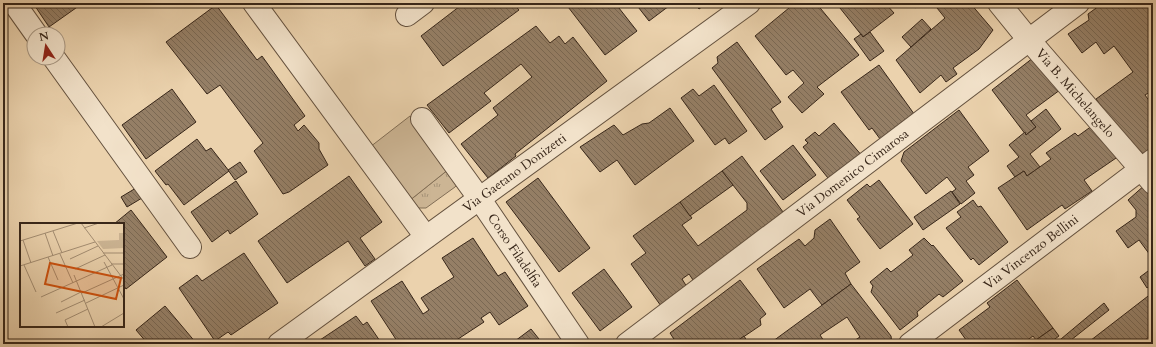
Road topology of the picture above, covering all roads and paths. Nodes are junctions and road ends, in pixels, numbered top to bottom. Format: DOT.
graph roads {
  1 [pos="14,3"];
  2 [pos="254,3"];
  3 [pos="749,3"];
  4 [pos="999,3"];
  5 [pos="1078,3"];
  6 [pos="30,26"];
  7 [pos="1029,40"];
  8 [pos="60,66"];
  9 [pos="422,119"];
  10 [pos="1149,171"];
  11 [pos="479,198"];
  12 [pos="426,237"];
  13 [pos="190,247"];
  14 [pos="279,344"];
  15 [pos="578,344"];
  16 [pos="627,344"];
  17 [pos="910,344"];
  1 -- 6 [label="street"];
  2 -- 12 [label="street"];
  3 -- 11 [label="street, Via Gaetano Donizetti"];
  4 -- 7 [label="street, Via B. Michelangelo"];
  5 -- 7 [label="street, Via Domenico Cimarosa"];
  7 -- 10 [label="street, Via B. Michelangelo"];
  7 -- 16 [label="street, Via Domenico Cimarosa"];
  8 -- 13 [label="street"];
  9 -- 11 [label="street, Corso Filadelfia"];
  10 -- 17 [label="street, Via Vincenzo Bellini"];
  11 -- 12 [label="street, Via Gaetano Donizetti"];
  11 -- 15 [label="street, Corso Filadelfia"];
  12 -- 14 [label="street, Via Gaetano Donizetti"];
}
